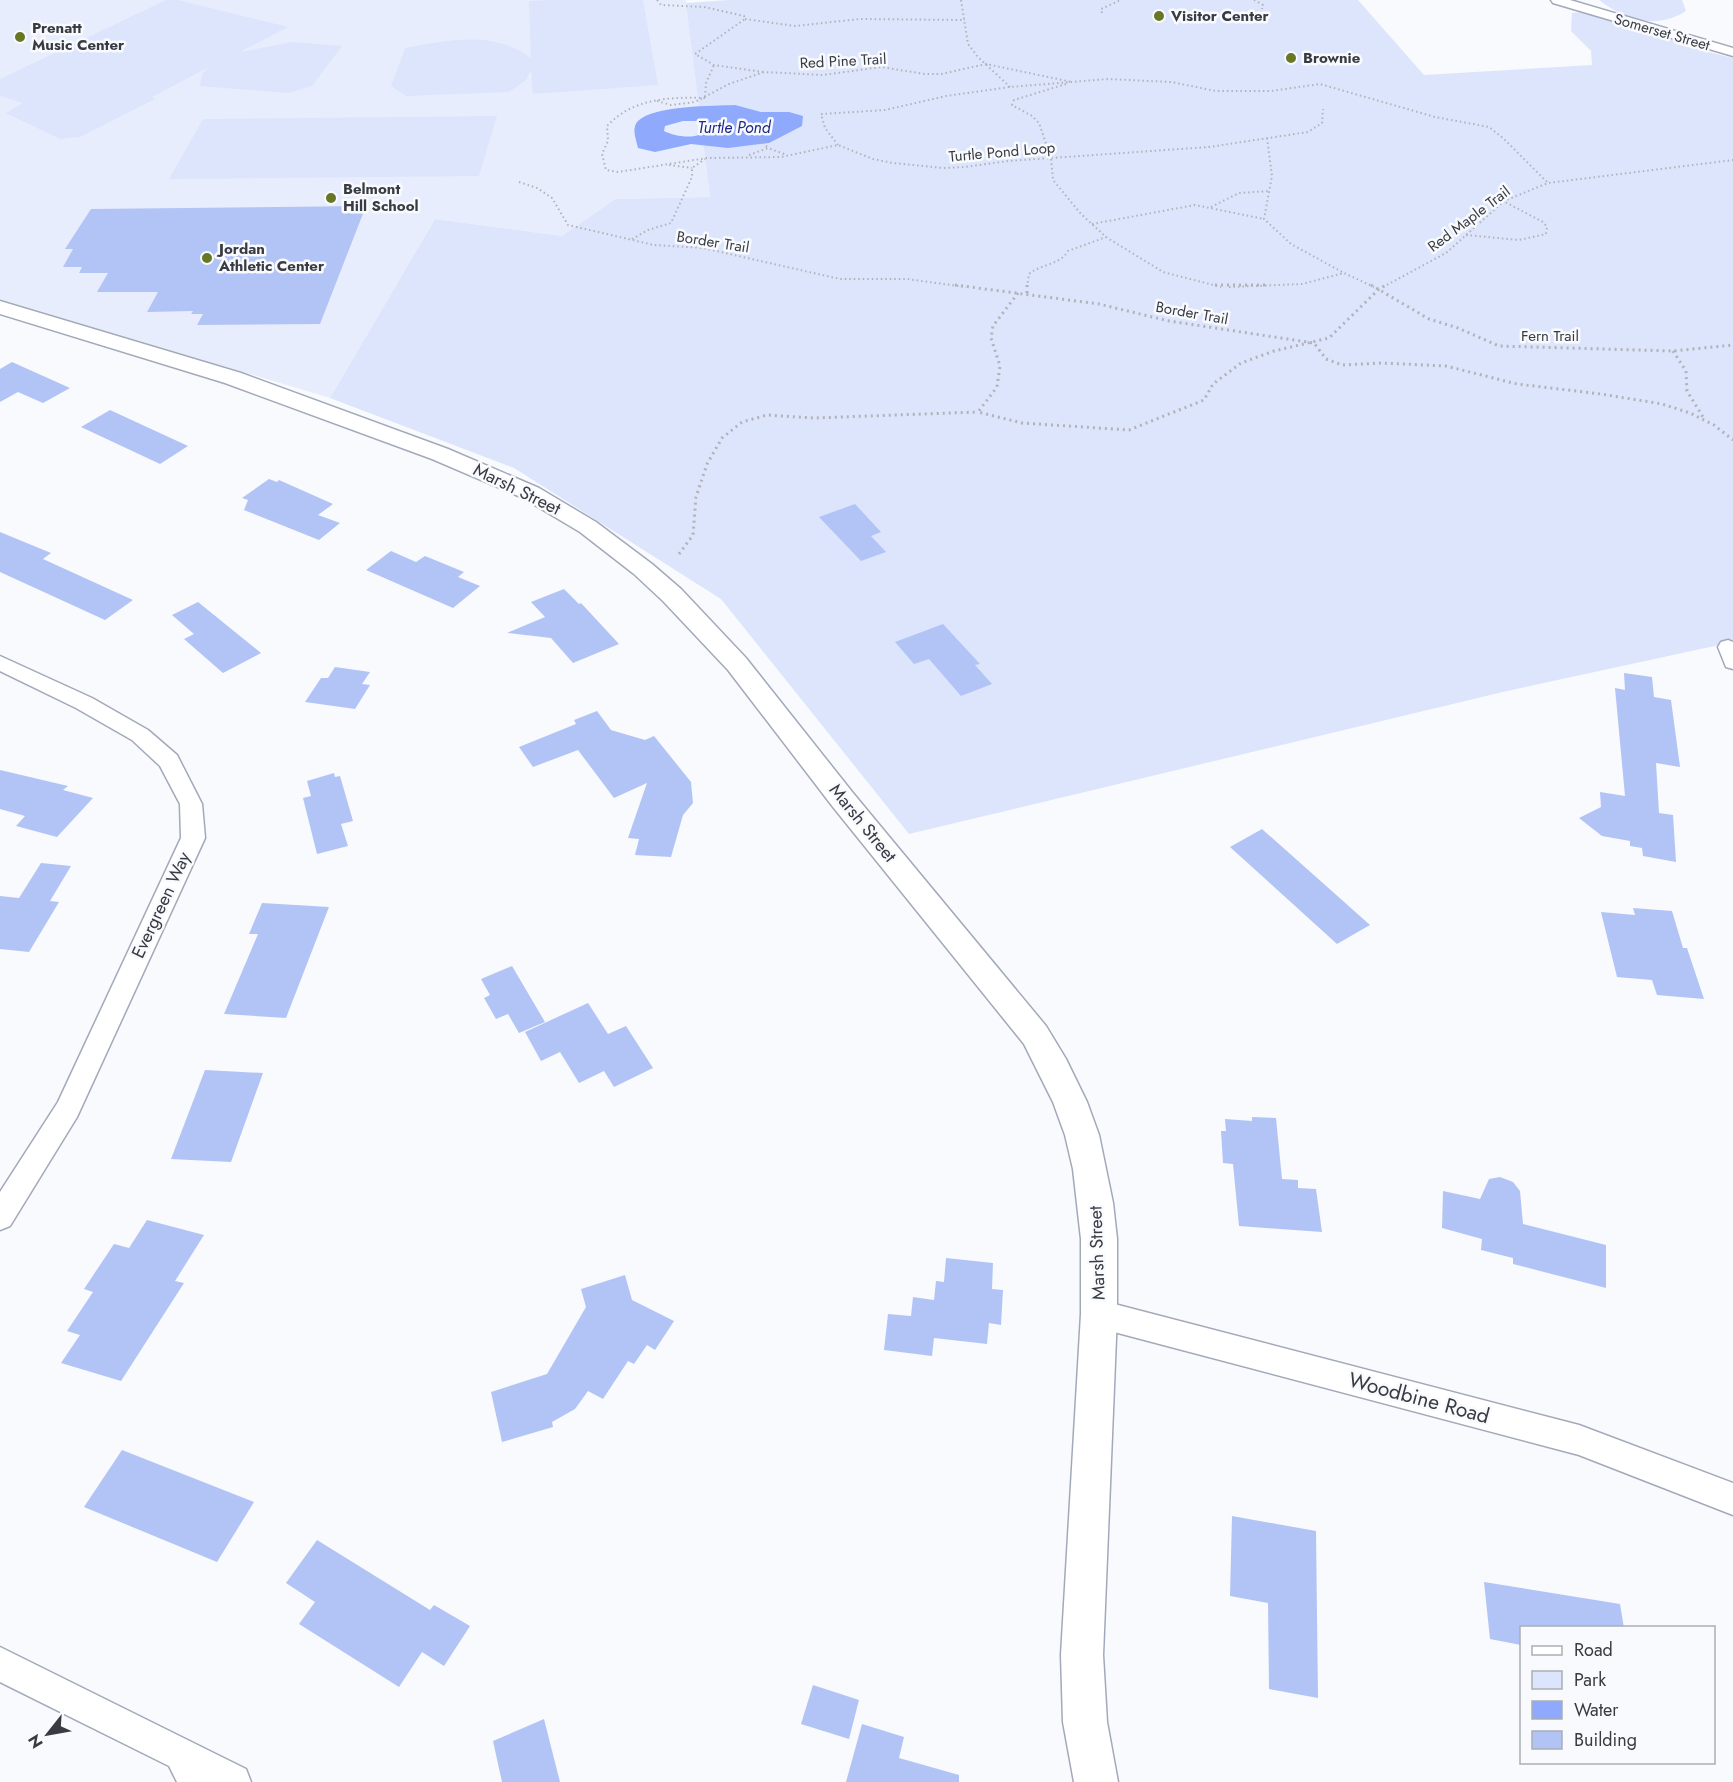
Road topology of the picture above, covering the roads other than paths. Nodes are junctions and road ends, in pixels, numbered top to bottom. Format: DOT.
graph roads {
  1 [pos="1557,0"];
  2 [pos="1733,52"];
  3 [pos="0,307"];
  4 [pos="0,663"];
  5 [pos="0,1217"];
  6 [pos="1099,1314"];
  7 [pos="1733,1499"];
  8 [pos="0,1664"];
  9 [pos="188,1768"];
  10 [pos="232,1782"];
  11 [pos="1096,1782"];
  1 -- 2 [label="street, Somerset Street"];
  3 -- 6 [label="street, Marsh Street"];
  4 -- 5 [label="street, Evergreen Way"];
  6 -- 7 [label="street, Woodbine Road"];
  6 -- 11 [label="street, Marsh Street"];
  8 -- 9 [label="street"];
  9 -- 10 [label="street"];
}
